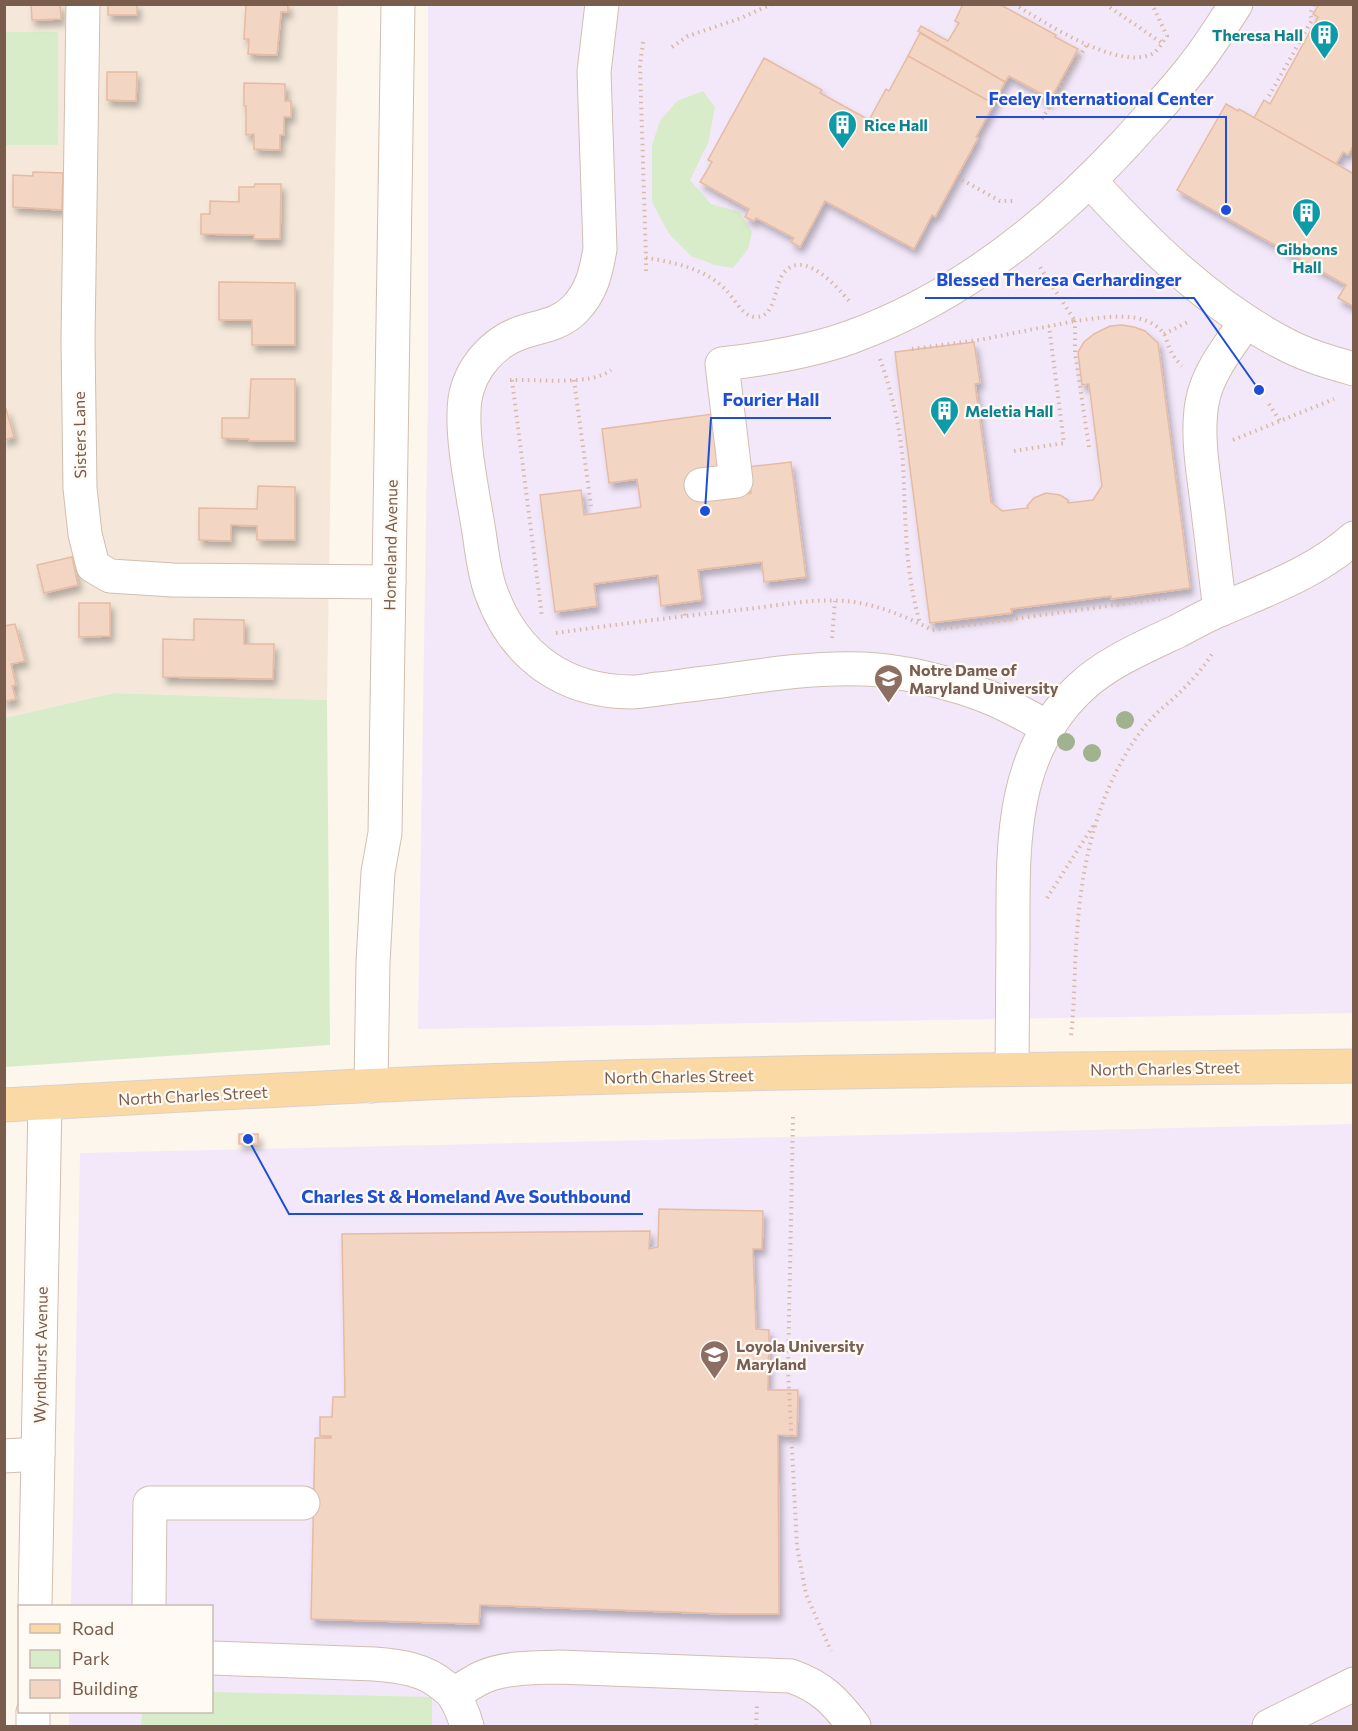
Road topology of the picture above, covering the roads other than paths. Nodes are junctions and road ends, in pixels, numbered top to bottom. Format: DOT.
graph roads {
  1 [pos="83,4"];
  2 [pos="399,4"];
  3 [pos="602,4"];
  4 [pos="1236,4"];
  5 [pos="1090,181"];
  6 [pos="1246,322"];
  7 [pos="1353,369"];
  8 [pos="701,485"];
  9 [pos="1353,538"];
  10 [pos="389,582"];
  11 [pos="1220,610"];
  12 [pos="1048,728"];
  13 [pos="1353,1066"];
  14 [pos="1012,1069"];
  15 [pos="371,1086"];
  16 [pos="45,1103"];
  17 [pos="4,1105"];
  18 [pos="38,1454"];
  19 [pos="4,1456"];
  20 [pos="303,1503"];
  21 [pos="35,1605"];
  22 [pos="149,1605"];
  23 [pos="213,1658"];
  24 [pos="1353,1684"];
  25 [pos="453,1694"];
  26 [pos="467,1726"];
  27 [pos="854,1726"];
  28 [pos="1269,1726"];
  1 -- 10 [label="street, Sisters Lane"];
  2 -- 10 [label="street, Homeland Avenue"];
  3 -- 12 [label="street"];
  4 -- 5 [label="street"];
  5 -- 6 [label="street"];
  5 -- 8 [label="street"];
  6 -- 7 [label="street"];
  6 -- 11 [label="street"];
  9 -- 11 [label="street"];
  10 -- 15 [label="street, Homeland Avenue"];
  11 -- 12 [label="street"];
  12 -- 14 [label="street"];
  13 -- 14 [label="main road, North Charles Street"];
  14 -- 15 [label="main road, North Charles Street"];
  15 -- 16 [label="main road, North Charles Street"];
  16 -- 17 [label="main road, North Charles Street"];
  16 -- 18 [label="street, Wyndhurst Avenue"];
  18 -- 19 [label="street"];
  18 -- 21 [label="street, Wyndhurst Avenue"];
  20 -- 22 [label="street"];
  23 -- 25 [label="street"];
  24 -- 28 [label="street"];
  25 -- 26 [label="street"];
  25 -- 27 [label="street"];
}
